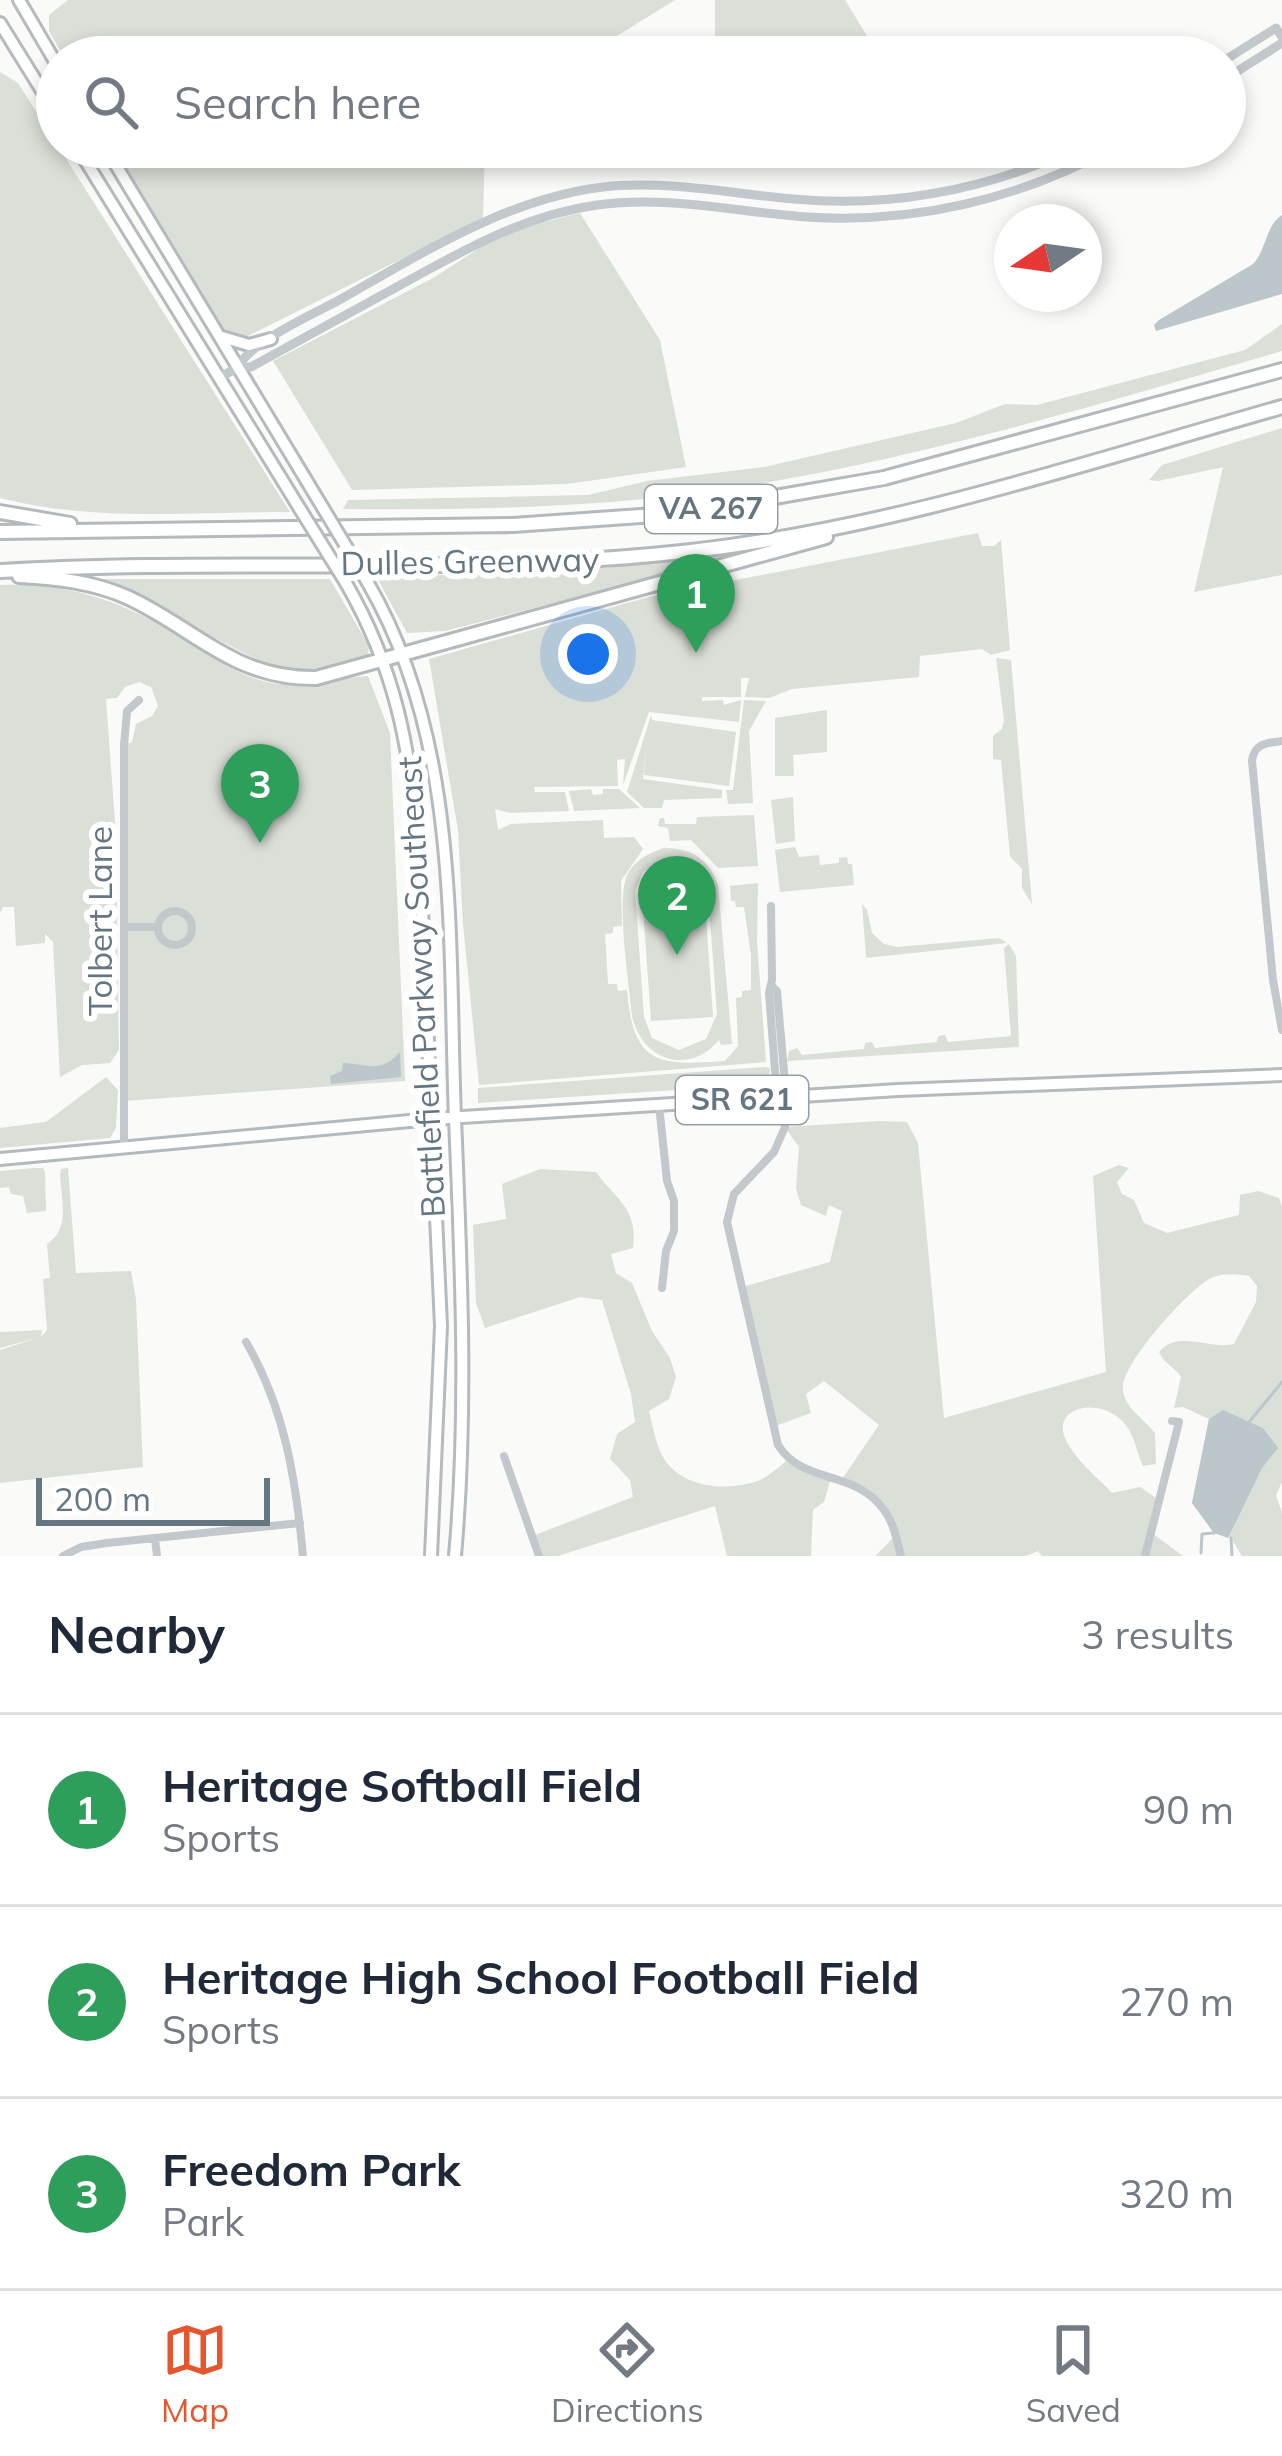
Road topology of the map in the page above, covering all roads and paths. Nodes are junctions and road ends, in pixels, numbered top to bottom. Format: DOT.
graph roads {
  1 [pos="19,0"];
  2 [pos="0,23"];
  3 [pos="1280,33"];
  4 [pos="40,36"];
  5 [pos="1246,50"];
  6 [pos="1246,61"];
  7 [pos="36,81"];
  8 [pos="90,168"];
  9 [pos="118,168"];
  10 [pos="1021,168"];
  11 [pos="1068,168"];
  12 [pos="218,335"];
  13 [pos="271,339"];
  14 [pos="238,367"];
  15 [pos="1282,370"];
  16 [pos="220,377"];
  17 [pos="1282,407"];
  18 [pos="0,512"];
  19 [pos="885,518"];
  20 [pos="124,531"];
  21 [pos="0,532"];
  22 [pos="0,573"];
  23 [pos="404,653"];
  24 [pos="385,660"];
  25 [pos="139,700"];
  26 [pos="1282,741"];
  27 [pos="771,906"];
  28 [pos="124,927"];
  29 [pos="158,927"];
  30 [pos="1282,1030"];
  31 [pos="1282,1075"];
  32 [pos="782,1097"];
  33 [pos="659,1105"];
  34 [pos="455,1117"];
  35 [pos="431,1118"];
  36 [pos="124,1148"];
  37 [pos="0,1160"];
  38 [pos="662,1288"];
  39 [pos="246,1342"];
  40 [pos="1172,1420"];
  41 [pos="504,1456"];
  42 [pos="300,1523"];
  43 [pos="155,1539"];
  44 [pos="63,1556"];
  45 [pos="157,1556"];
  46 [pos="303,1556"];
  47 [pos="431,1556"];
  48 [pos="455,1556"];
  49 [pos="538,1556"];
  50 [pos="902,1556"];
  51 [pos="1144,1556"];
  1 -- 4 [label="main road"];
  2 -- 7 [label="main road"];
  3 -- 5 [label="street"];
  3 -- 6 [label="street"];
  8 -- 16 [label="main road, Battlefield Parkway Southeast"];
  9 -- 12 [label="main road, Battlefield Parkway Southeast"];
  10 -- 13 [label="street"];
  11 -- 14 [label="street"];
  12 -- 13 [label="main road"];
  12 -- 14 [label="main road, Battlefield Parkway Southeast"];
  13 -- 14 [label="street"];
  14 -- 16 [label="street"];
  14 -- 23 [label="main road, Battlefield Parkway Southeast, bridge"];
  15 -- 20 [label="highway, Dulles Greenway / VA 267"];
  16 -- 24 [label="main road, Battlefield Parkway Southeast, bridge"];
  17 -- 19 [label="highway, Dulles Greenway / VA 267"];
  18 -- 20 [label="highway"];
  19 -- 22 [label="highway, Dulles Greenway / VA 267"];
  19 -- 23 [label="highway"];
  20 -- 21 [label="highway, Dulles Greenway / VA 267"];
  22 -- 24 [label="highway"];
  23 -- 24 [label="highway"];
  23 -- 34 [label="main road, Battlefield Parkway Southeast"];
  24 -- 35 [label="main road, Battlefield Parkway Southeast"];
  25 -- 28 [label="street, Tolbert Lane"];
  26 -- 30 [label="street"];
  27 -- 32 [label="street"];
  28 -- 29 [label="street"];
  28 -- 36 [label="street, Tolbert Lane"];
  29 -- 29 [label="street"];
  31 -- 32 [label="main road, SR 621"];
  32 -- 33 [label="main road, SR 621"];
  32 -- 50 [label="street"];
  33 -- 34 [label="main road, SR 621"];
  33 -- 38 [label="street"];
  34 -- 35 [label="main road, SR 621"];
  34 -- 48 [label="main road, Battlefield Parkway Southeast"];
  35 -- 36 [label="main road, SR 621"];
  35 -- 47 [label="main road, Battlefield Parkway Southeast"];
  36 -- 37 [label="main road, SR 621"];
  39 -- 42 [label="street"];
  40 -- 51 [label="street"];
  41 -- 49 [label="street"];
  42 -- 43 [label="street"];
  42 -- 46 [label="street"];
  43 -- 44 [label="street"];
  43 -- 45 [label="street"];
}
